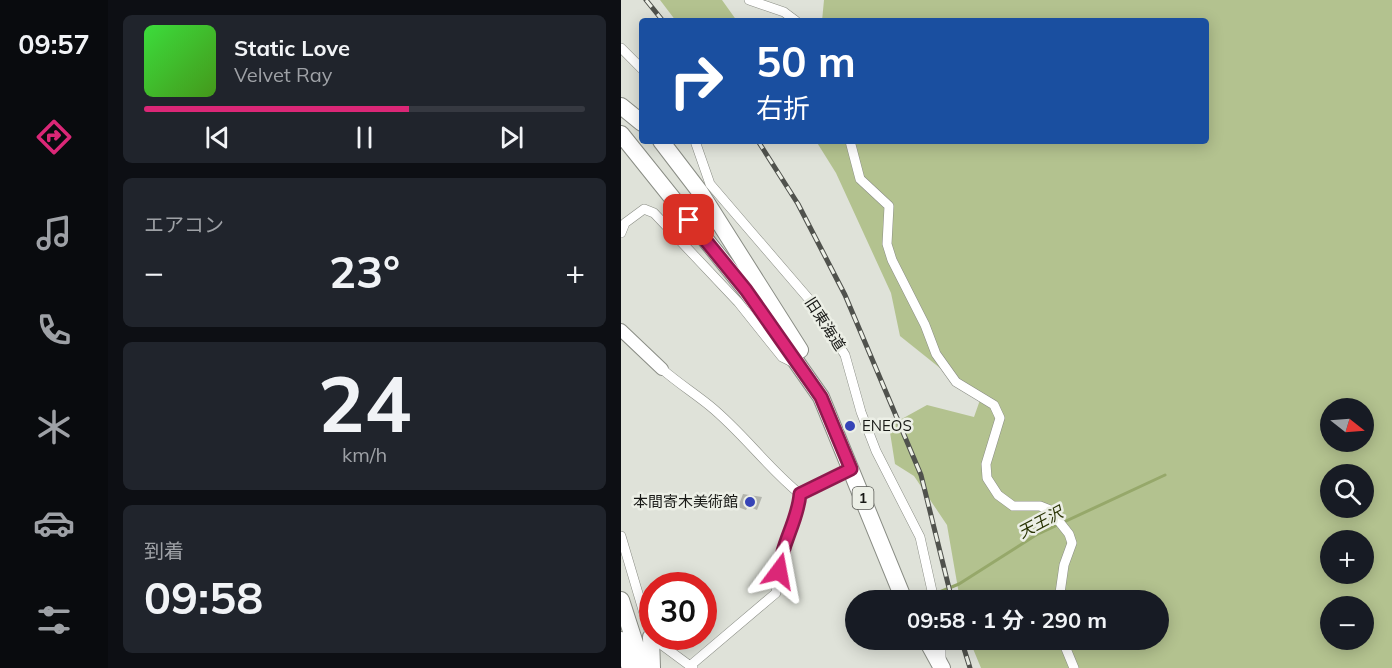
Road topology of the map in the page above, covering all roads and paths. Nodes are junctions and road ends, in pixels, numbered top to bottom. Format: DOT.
graph roads {
  1 [pos="749,0"];
  2 [pos="792,18"];
  3 [pos="621,48"];
  4 [pos="639,66"];
  5 [pos="621,106"];
  6 [pos="639,121"];
  7 [pos="621,134"];
  8 [pos="663,144"];
  9 [pos="696,144"];
  10 [pos="851,144"];
  11 [pos="621,233"];
  12 [pos="621,330"];
  13 [pos="800,366"];
  14 [pos="662,369"];
  15 [pos="821,397"];
  16 [pos="851,469"];
  17 [pos="800,494"];
  18 [pos="621,536"];
  19 [pos="900,590"];
  20 [pos="932,590"];
  21 [pos="1060,590"];
  22 [pos="639,597"];
  23 [pos="621,600"];
  24 [pos="621,640"];
  25 [pos="651,650"];
  26 [pos="669,650"];
  27 [pos="932,650"];
  28 [pos="941,650"];
  29 [pos="1067,650"];
  30 [pos="692,666"];
  31 [pos="942,667"];
  32 [pos="630,668"];
  33 [pos="643,668"];
  34 [pos="652,668"];
  35 [pos="1074,668"];
  1 -- 2 [label="street"];
  3 -- 4 [label="street"];
  5 -- 6 [label="highway"];
  7 -- 13 [label="highway, 1"];
  8 -- 15 [label="highway, 1"];
  9 -- 20 [label="street, 旧東海道"];
  10 -- 21 [label="street"];
  11 -- 13 [label="street"];
  12 -- 14 [label="street"];
  13 -- 15 [label="highway, 1"];
  14 -- 17 [label="street"];
  15 -- 16 [label="highway, 1"];
  16 -- 17 [label="street"];
  16 -- 19 [label="highway, 1"];
  17 -- 30 [label="street"];
  18 -- 22 [label="street"];
  23 -- 33 [label="highway"];
  24 -- 32 [label="highway"];
  25 -- 34 [label="highway"];
  26 -- 30 [label="street"];
  27 -- 31 [label="highway"];
  28 -- 31 [label="street"];
  29 -- 35 [label="street"];
}
